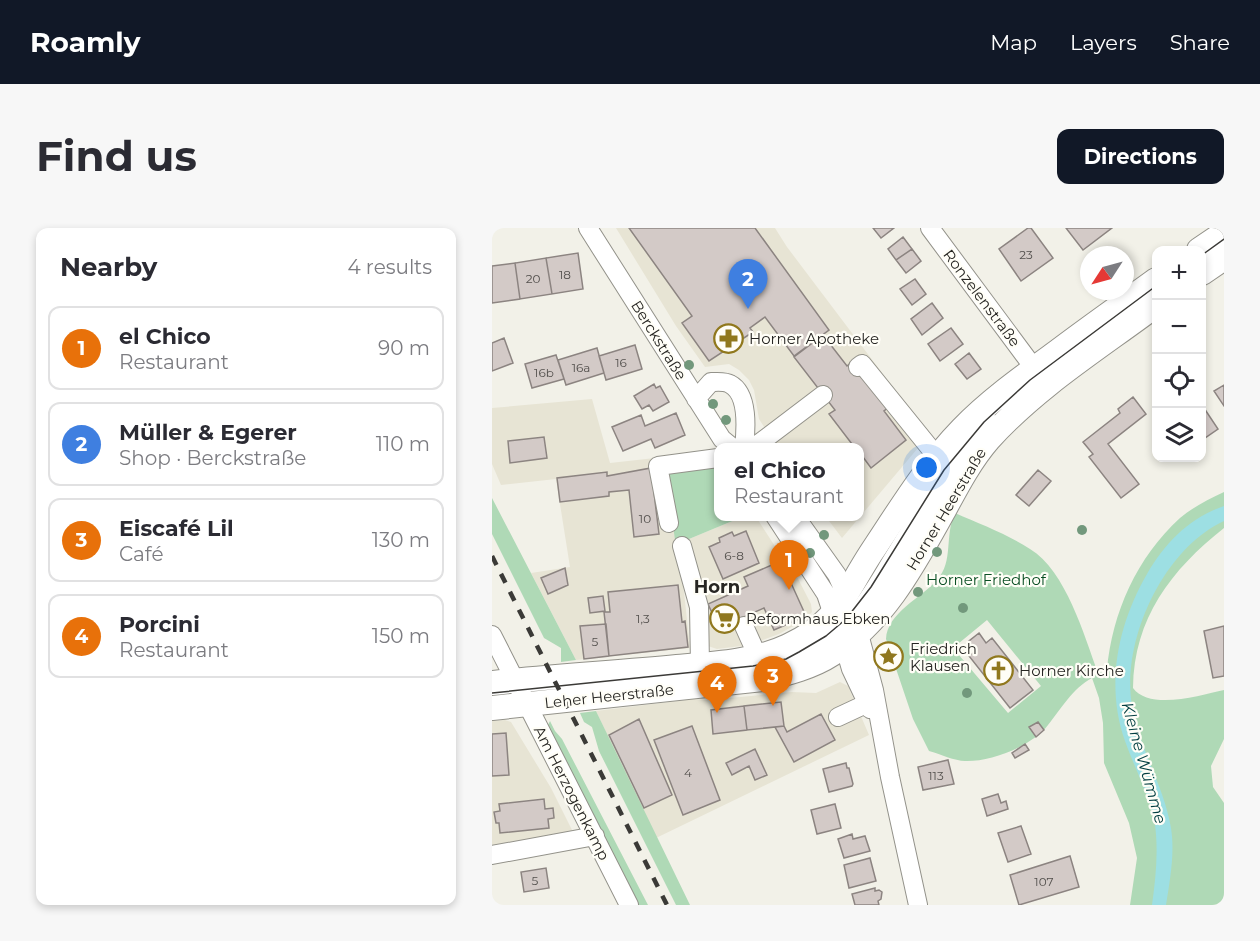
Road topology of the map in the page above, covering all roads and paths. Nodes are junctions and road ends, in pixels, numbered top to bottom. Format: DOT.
graph roads {
  1 [pos="588,228"];
  2 [pos="930,228"];
  3 [pos="1224,233"];
  4 [pos="1224,243"];
  5 [pos="1205,246"];
  6 [pos="1206,256"];
  7 [pos="1224,258"];
  8 [pos="1206,270"];
  9 [pos="1152,283"];
  10 [pos="1152,293"];
  11 [pos="1152,308"];
  12 [pos="858,367"];
  13 [pos="1034,368"];
  14 [pos="824,395"];
  15 [pos="696,399"];
  16 [pos="728,443"];
  17 [pos="745,443"];
  18 [pos="758,443"];
  19 [pos="938,458"];
  20 [pos="714,459"];
  21 [pos="778,521"];
  22 [pos="799,521"];
  23 [pos="669,523"];
  24 [pos="682,546"];
  25 [pos="846,595"];
  26 [pos="744,626"];
  27 [pos="846,629"];
  28 [pos="492,635"];
  29 [pos="758,657"];
  30 [pos="700,665"];
  31 [pos="598,674"];
  32 [pos="578,687"];
  33 [pos="513,690"];
  34 [pos="492,697"];
  35 [pos="868,703"];
  36 [pos="492,708"];
  37 [pos="838,717"];
  38 [pos="890,777"];
  39 [pos="594,836"];
  40 [pos="492,855"];
  41 [pos="629,905"];
  42 [pos="918,905"];
  1 -- 15 [label="street, Berckstraße"];
  2 -- 13 [label="street, Ronzelenstraße"];
  3 -- 5 [label="main road"];
  4 -- 6 [label="street"];
  7 -- 8 [label="main road"];
  9 -- 13 [label="main road, Horner Heerstraße"];
  10 -- 27 [label="street"];
  11 -- 27 [label="main road, Horner Heerstraße"];
  12 -- 19 [label="street"];
  13 -- 19 [label="main road, Horner Heerstraße"];
  14 -- 18 [label="street"];
  15 -- 16 [label="street, Berckstraße"];
  15 -- 17 [label="street"];
  19 -- 25 [label="main road, Horner Heerstraße"];
  20 -- 23 [label="street"];
  21 -- 27 [label="street"];
  22 -- 25 [label="street"];
  24 -- 30 [label="street"];
  25 -- 27 [label="main road, Leher Heerstraße"];
  26 -- 29 [label="street"];
  27 -- 29 [label="main road, Leher Heerstraße"];
  27 -- 32 [label="street"];
  27 -- 33 [label="main road, Leher Heerstraße"];
  27 -- 35 [label="street"];
  27 -- 38 [label="street"];
  28 -- 33 [label="street, Am Herzogenkamp"];
  29 -- 30 [label="main road, Leher Heerstraße"];
  30 -- 31 [label="main road, Leher Heerstraße"];
  31 -- 32 [label="street"];
  31 -- 33 [label="main road, Leher Heerstraße"];
  32 -- 33 [label="street"];
  33 -- 34 [label="street"];
  33 -- 36 [label="main road, Leher Heerstraße"];
  33 -- 39 [label="street, Am Herzogenkamp"];
  35 -- 37 [label="street"];
  35 -- 38 [label="street"];
  38 -- 42 [label="street"];
  39 -- 40 [label="street"];
  39 -- 41 [label="street, Am Herzogenkamp"];
}
